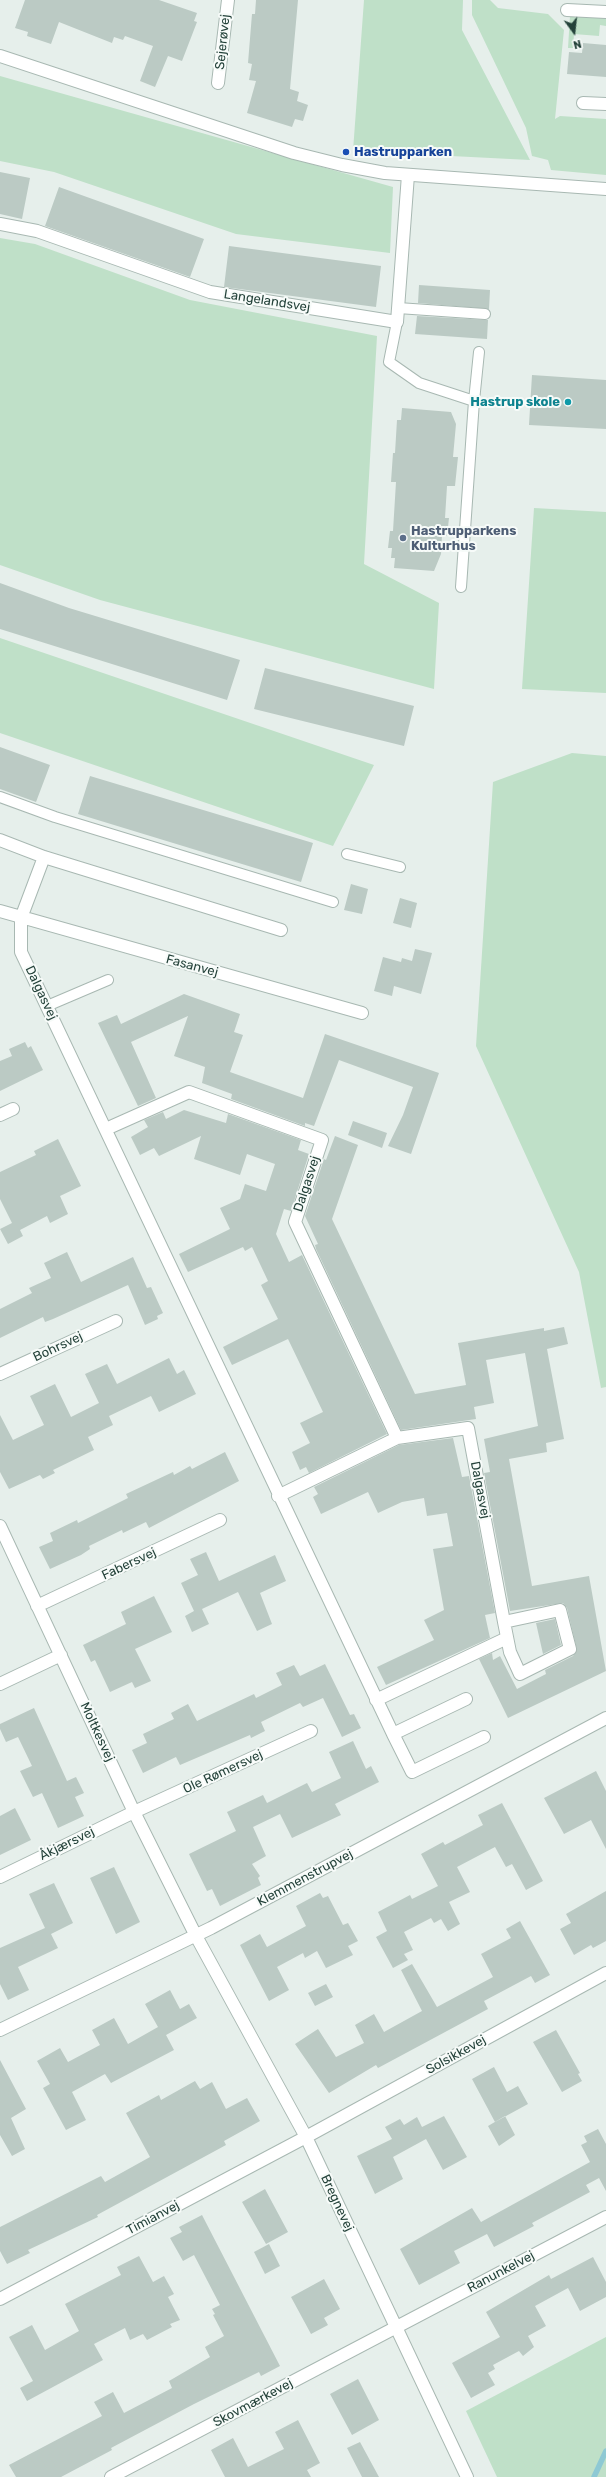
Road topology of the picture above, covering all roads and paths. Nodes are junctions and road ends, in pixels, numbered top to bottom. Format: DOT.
graph roads {
  1 [pos="228,0"];
  2 [pos="567,10"];
  3 [pos="606,12"];
  4 [pos="0,56"];
  5 [pos="218,83"];
  6 [pos="583,103"];
  7 [pos="606,104"];
  8 [pos="408,175"];
  9 [pos="606,189"];
  10 [pos="0,224"];
  11 [pos="398,308"];
  12 [pos="486,314"];
  13 [pos="397,322"];
  14 [pos="479,352"];
  15 [pos="474,401"];
  16 [pos="461,587"];
  17 [pos="0,797"];
  18 [pos="0,840"];
  19 [pos="347,854"];
  20 [pos="44,857"];
  21 [pos="400,867"];
  22 [pos="333,902"];
  23 [pos="0,911"];
  24 [pos="21,918"];
  25 [pos="281,930"];
  26 [pos="108,980"];
  27 [pos="47,1006"];
  28 [pos="362,1013"];
  29 [pos="13,1109"];
  30 [pos="0,1115"];
  31 [pos="106,1129"];
  32 [pos="116,1321"];
  33 [pos="0,1374"];
  34 [pos="398,1438"];
  35 [pos="278,1496"];
  36 [pos="220,1520"];
  37 [pos="0,1526"];
  38 [pos="37,1606"];
  39 [pos="504,1622"];
  40 [pos="507,1638"];
  41 [pos="61,1656"];
  42 [pos="0,1684"];
  43 [pos="466,1699"];
  44 [pos="376,1700"];
  45 [pos="606,1718"];
  46 [pos="311,1731"];
  47 [pos="393,1734"];
  48 [pos="484,1737"];
  49 [pos="134,1812"];
  50 [pos="0,1877"];
  51 [pos="196,1936"];
  52 [pos="606,1973"];
  53 [pos="0,2030"];
  54 [pos="306,2137"];
  55 [pos="606,2217"];
  56 [pos="0,2299"];
  57 [pos="396,2328"];
  58 [pos="111,2477"];
  59 [pos="467,2477"];
  1 -- 5 [label="street, Sejerøvej"];
  2 -- 3 [label="street"];
  4 -- 8 [label="street"];
  6 -- 7 [label="street"];
  8 -- 9 [label="street"];
  8 -- 11 [label="street"];
  10 -- 13 [label="street, Langelandsvej"];
  11 -- 12 [label="lane"];
  11 -- 13 [label="street"];
  13 -- 15 [label="lane"];
  14 -- 15 [label="lane"];
  15 -- 16 [label="lane"];
  17 -- 22 [label="lane"];
  18 -- 20 [label="street"];
  19 -- 21 [label="lane"];
  20 -- 24 [label="street"];
  20 -- 25 [label="street"];
  23 -- 24 [label="street, Fasanvej"];
  24 -- 27 [label="street, Dalgasvej"];
  24 -- 28 [label="street, Fasanvej"];
  26 -- 27 [label="lane"];
  27 -- 31 [label="street, Dalgasvej"];
  29 -- 30 [label="street"];
  31 -- 34 [label="street, Dalgasvej"];
  31 -- 35 [label="street, Dalgasvej"];
  32 -- 33 [label="street, Bohrsvej"];
  34 -- 35 [label="street, Dalgasvej"];
  34 -- 39 [label="street, Dalgasvej"];
  35 -- 44 [label="street, Dalgasvej"];
  36 -- 38 [label="street, Fabersvej"];
  37 -- 38 [label="street, Moltkesvej"];
  38 -- 41 [label="street, Moltkesvej"];
  39 -- 40 [label="street, Dalgasvej"];
  39 -- 40 [label="street, Dalgasvej"];
  40 -- 44 [label="street"];
  41 -- 42 [label="street"];
  41 -- 49 [label="street, Moltkesvej"];
  43 -- 47 [label="street"];
  44 -- 47 [label="street, Dalgasvej"];
  45 -- 51 [label="street, Klemmenstrupvej"];
  46 -- 49 [label="street, Ole Rømersvej"];
  47 -- 48 [label="street, Dalgasvej"];
  49 -- 50 [label="street, Åkjærsvej"];
  49 -- 51 [label="street, Moltkesvej"];
  51 -- 53 [label="street, Klemmenstrupvej"];
  51 -- 54 [label="street, Bregnevej"];
  52 -- 54 [label="street, Solsikkevej"];
  54 -- 56 [label="street, Timianvej"];
  54 -- 57 [label="street, Bregnevej"];
  55 -- 57 [label="street, Ranunkelvej"];
  57 -- 58 [label="street, Skovmærkevej"];
  57 -- 59 [label="street, Bregnevej"];
}
